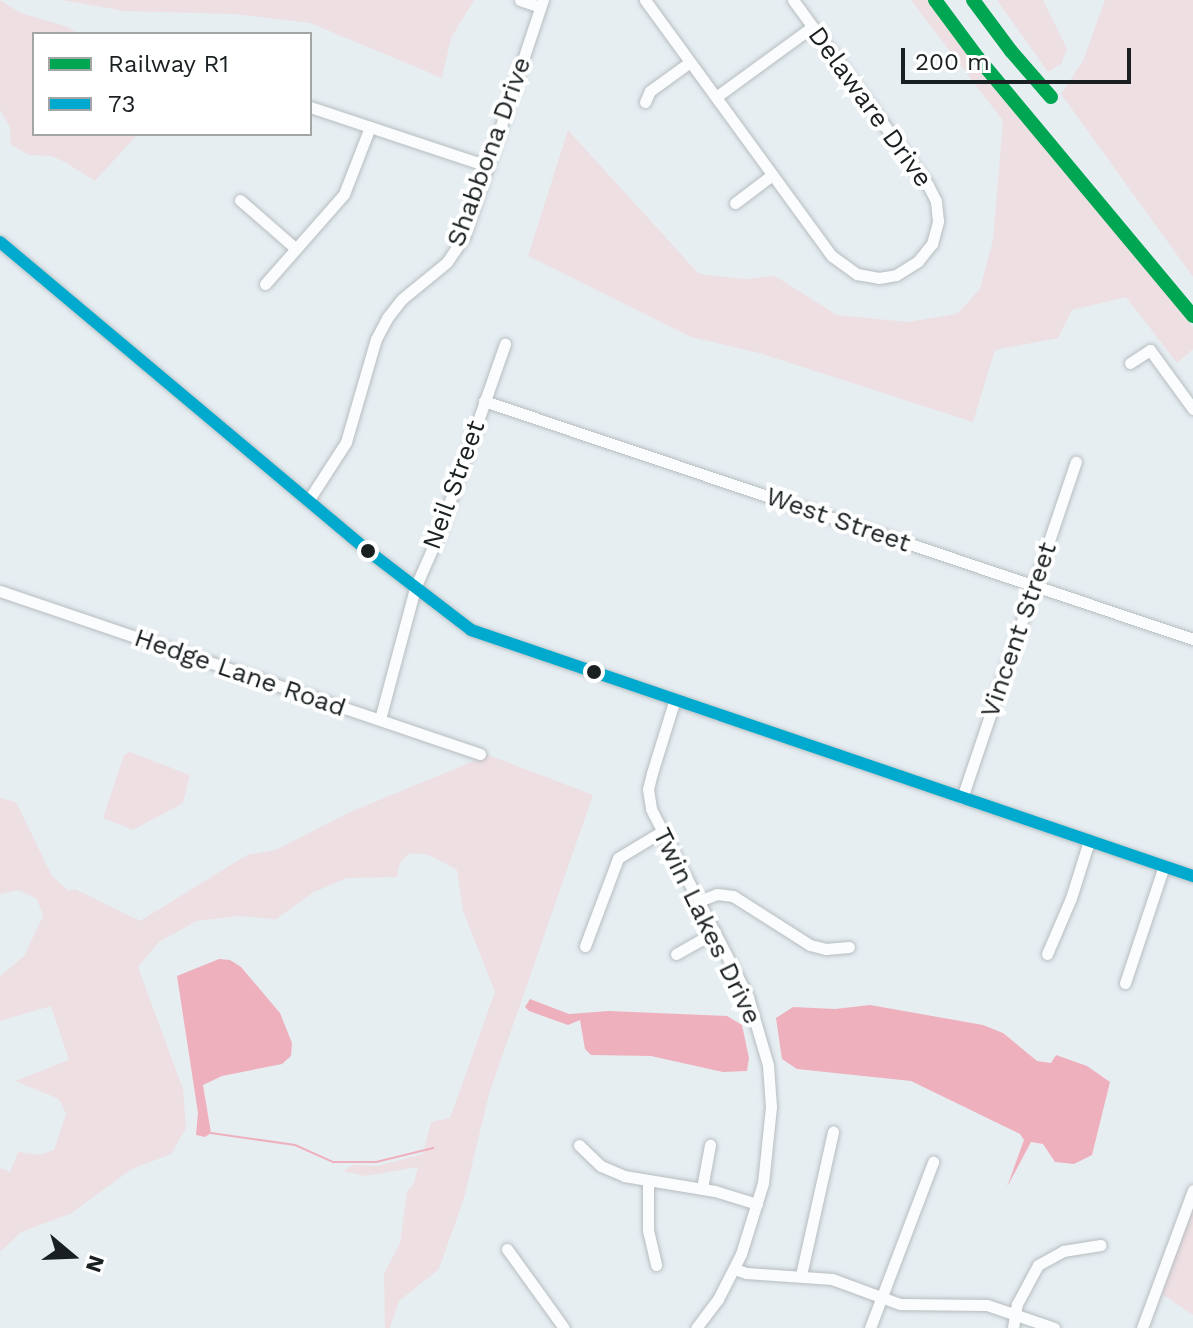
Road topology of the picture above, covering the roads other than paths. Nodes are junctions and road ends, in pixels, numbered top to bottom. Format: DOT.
graph roads {
  1 [pos="520,0"];
  2 [pos="645,0"];
  3 [pos="793,0"];
  4 [pos="542,3"];
  5 [pos="812,27"];
  6 [pos="690,62"];
  7 [pos="716,97"];
  8 [pos="645,102"];
  9 [pos="312,108"];
  10 [pos="370,127"];
  11 [pos="487,166"];
  12 [pos="772,175"];
  13 [pos="240,200"];
  14 [pos="735,203"];
  15 [pos="0,242"];
  16 [pos="295,248"];
  17 [pos="265,284"];
  18 [pos="505,344"];
  19 [pos="1130,363"];
  20 [pos="484,401"];
  21 [pos="1193,409"];
  22 [pos="1076,462"];
  23 [pos="308,501"];
  24 [pos="1034,586"];
  25 [pos="415,588"];
  26 [pos="0,591"];
  27 [pos="1193,639"];
  28 [pos="674,702"];
  29 [pos="380,719"];
  30 [pos="480,754"];
  31 [pos="962,798"];
  32 [pos="661,832"];
  33 [pos="1089,841"];
  34 [pos="1164,866"];
  35 [pos="1193,876"];
  36 [pos="699,901"];
  37 [pos="715,932"];
  38 [pos="585,946"];
  39 [pos="849,947"];
  40 [pos="676,954"];
  41 [pos="1047,954"];
  42 [pos="1125,983"];
  43 [pos="833,1132"];
  44 [pos="579,1145"];
  45 [pos="710,1145"];
  46 [pos="933,1162"];
  47 [pos="648,1182"];
  48 [pos="702,1188"];
  49 [pos="1193,1190"];
  50 [pos="757,1204"];
  51 [pos="1101,1245"];
  52 [pos="507,1249"];
  53 [pos="656,1265"];
  54 [pos="735,1269"];
  55 [pos="801,1275"];
  56 [pos="882,1298"];
  57 [pos="1015,1313"];
  58 [pos="564,1328"];
  59 [pos="696,1328"];
  60 [pos="870,1328"];
  61 [pos="1013,1328"];
  62 [pos="1054,1328"];
  63 [pos="1142,1328"];
  1 -- 4 [label="street"];
  2 -- 6 [label="street"];
  3 -- 5 [label="street, Delaware Drive"];
  4 -- 11 [label="street, Shabbona Drive"];
  5 -- 7 [label="street"];
  5 -- 12 [label="street, Delaware Drive"];
  6 -- 7 [label="street"];
  6 -- 8 [label="street"];
  7 -- 12 [label="street"];
  9 -- 10 [label="street"];
  10 -- 11 [label="street"];
  10 -- 16 [label="street"];
  11 -- 23 [label="street, Shabbona Drive"];
  12 -- 14 [label="street"];
  13 -- 16 [label="street"];
  15 -- 23 [label="street"];
  16 -- 17 [label="street"];
  18 -- 20 [label="street, Neil Street"];
  19 -- 21 [label="street"];
  20 -- 24 [label="street, West Street"];
  20 -- 25 [label="street, Neil Street"];
  22 -- 24 [label="street, Vincent Street"];
  23 -- 25 [label="street"];
  24 -- 27 [label="street, West Street"];
  24 -- 31 [label="street, Vincent Street"];
  25 -- 28 [label="street"];
  25 -- 29 [label="street, Neil Street"];
  26 -- 29 [label="street, Hedge Lane Road"];
  28 -- 31 [label="street"];
  28 -- 32 [label="street, Twin Lakes Drive"];
  29 -- 30 [label="street, Hedge Lane Road"];
  31 -- 33 [label="street"];
  32 -- 36 [label="street, Twin Lakes Drive"];
  32 -- 38 [label="street"];
  33 -- 34 [label="street"];
  33 -- 41 [label="street"];
  34 -- 35 [label="street"];
  34 -- 42 [label="street"];
  36 -- 37 [label="street, Twin Lakes Drive"];
  36 -- 39 [label="street"];
  37 -- 40 [label="street"];
  37 -- 50 [label="street, Twin Lakes Drive"];
  43 -- 55 [label="street"];
  44 -- 47 [label="street"];
  45 -- 48 [label="street"];
  46 -- 56 [label="street"];
  47 -- 48 [label="street"];
  47 -- 53 [label="street"];
  48 -- 50 [label="street"];
  49 -- 63 [label="street"];
  50 -- 54 [label="street, Twin Lakes Drive"];
  51 -- 57 [label="street"];
  52 -- 58 [label="street"];
  54 -- 55 [label="street"];
  54 -- 59 [label="street, Twin Lakes Drive"];
  55 -- 56 [label="street"];
  56 -- 57 [label="street"];
  56 -- 60 [label="street"];
  57 -- 61 [label="street"];
  57 -- 62 [label="street"];
}
